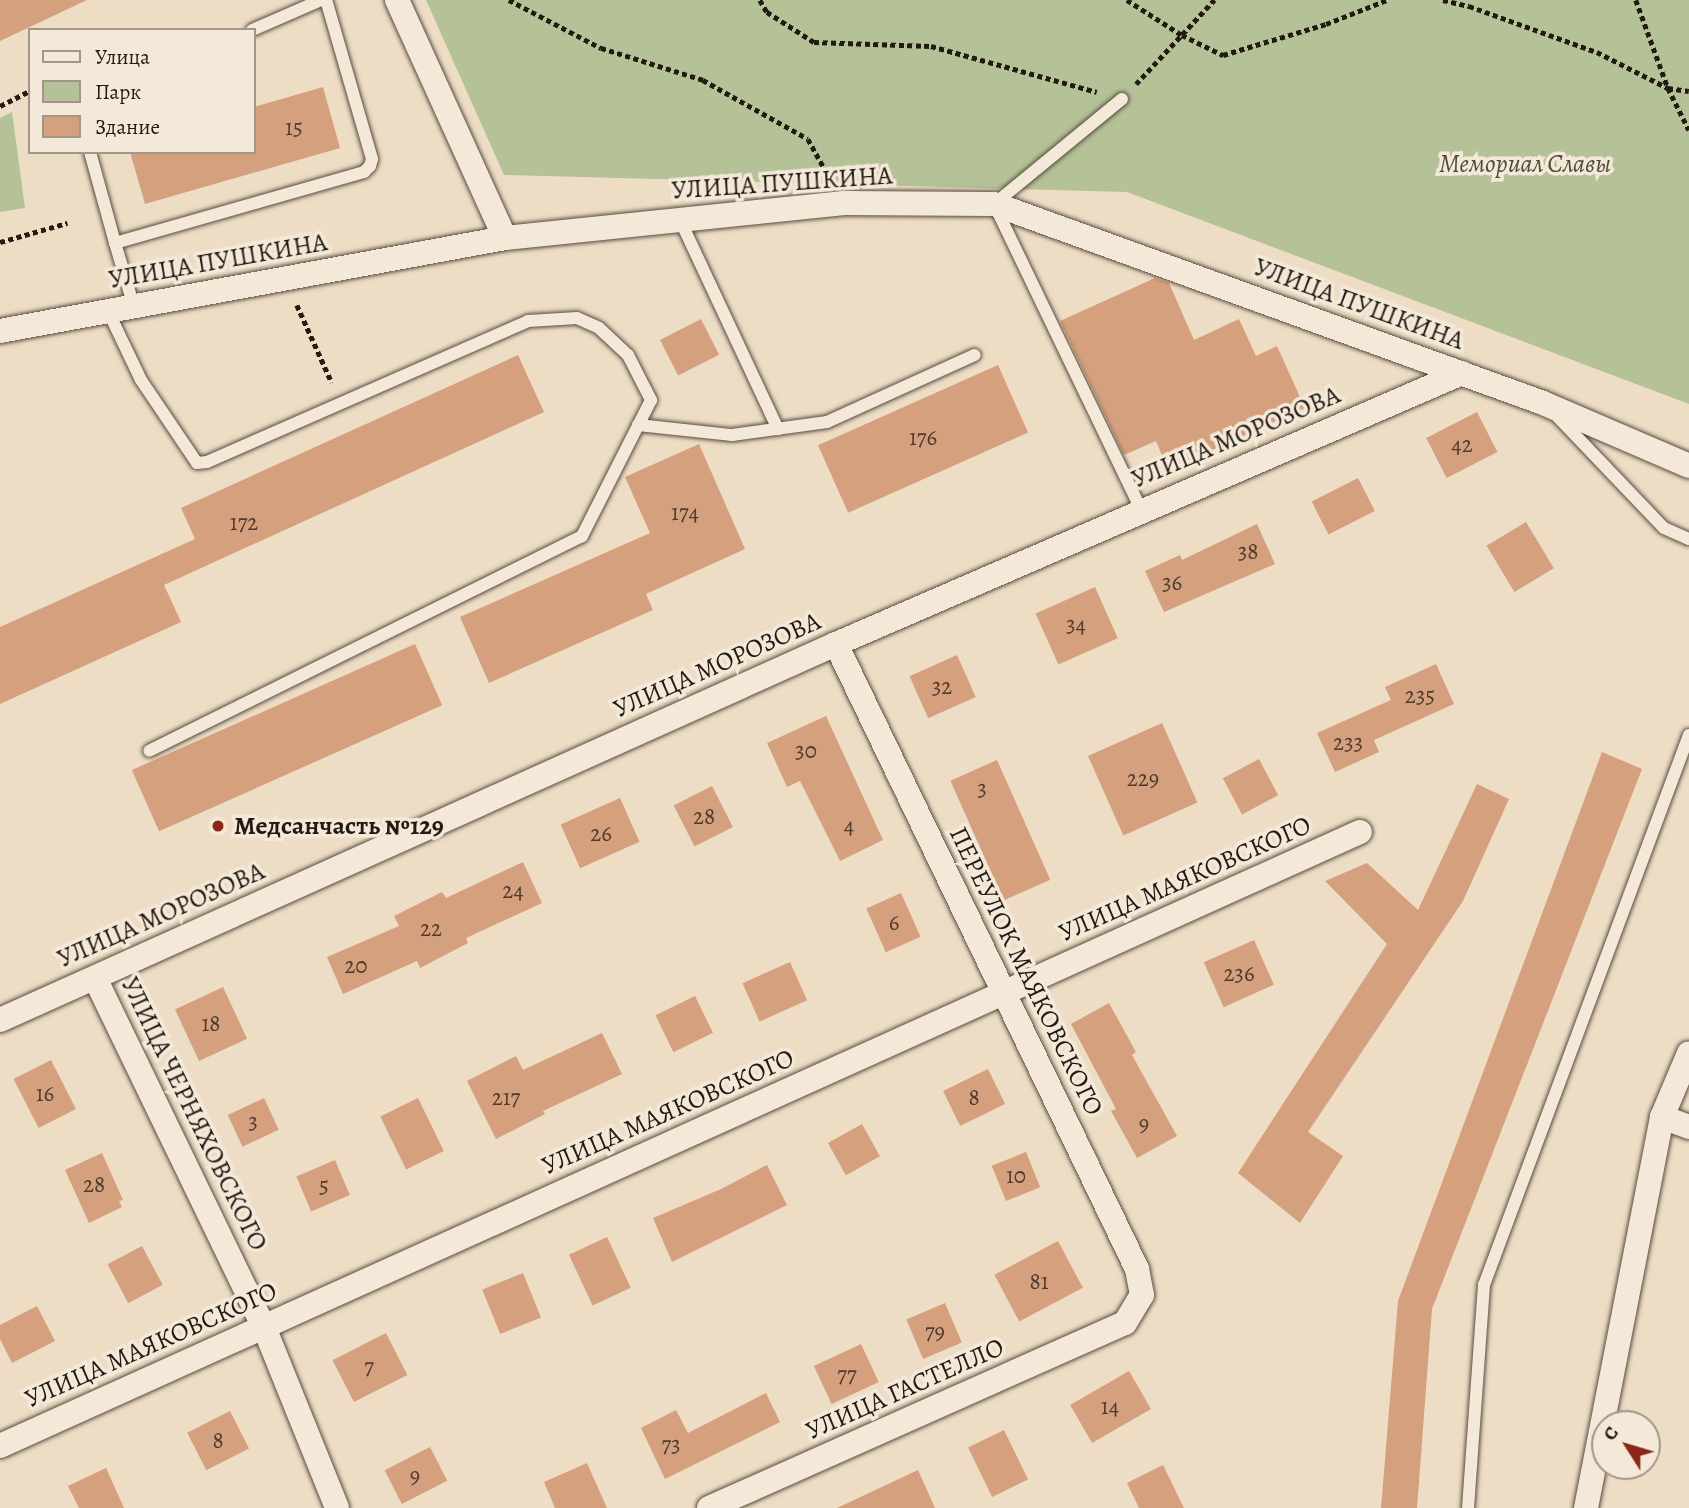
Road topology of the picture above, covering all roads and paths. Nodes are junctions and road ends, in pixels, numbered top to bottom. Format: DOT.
graph roads {
  1 [pos="321,0"];
  2 [pos="326,0"];
  3 [pos="397,0"];
  4 [pos="509,0"];
  5 [pos="760,0"];
  6 [pos="1127,0"];
  7 [pos="1214,0"];
  8 [pos="1387,0"];
  9 [pos="1443,0"];
  10 [pos="1636,0"];
  11 [pos="256,28"];
  12 [pos="1182,35"];
  13 [pos="1668,88"];
  14 [pos="1689,91"];
  15 [pos="28,92"];
  16 [pos="1122,99"];
  17 [pos="0,106"];
  18 [pos="1689,130"];
  19 [pos="91,154"];
  20 [pos="844,203"];
  21 [pos="994,204"];
  22 [pos="680,220"];
  23 [pos="67,223"];
  24 [pos="505,238"];
  25 [pos="0,242"];
  26 [pos="115,243"];
  27 [pos="134,307"];
  28 [pos="108,311"];
  29 [pos="0,331"];
  30 [pos="310,333"];
  31 [pos="975,355"];
  32 [pos="1462,373"];
  33 [pos="1543,402"];
  34 [pos="341,403"];
  35 [pos="638,425"];
  36 [pos="778,429"];
  37 [pos="1689,466"];
  38 [pos="1141,510"];
  39 [pos="1689,539"];
  40 [pos="836,644"];
  41 [pos="1689,735"];
  42 [pos="149,751"];
  43 [pos="1360,832"];
  44 [pos="95,978"];
  45 [pos="1003,993"];
  46 [pos="0,1020"];
  47 [pos="1689,1053"];
  48 [pos="1662,1117"];
  49 [pos="1689,1127"];
  50 [pos="1125,1324"];
  51 [pos="264,1328"];
  52 [pos="0,1446"];
  53 [pos="337,1508"];
  54 [pos="709,1508"];
  55 [pos="1468,1508"];
  56 [pos="1586,1508"];
  1 -- 11 [label="lane"];
  2 -- 26 [label="lane"];
  3 -- 24 [label="street"];
  4 -- 20 [label="path"];
  5 -- 16 [label="path"];
  6 -- 12 [label="path"];
  7 -- 12 [label="path"];
  8 -- 12 [label="path"];
  9 -- 13 [label="path"];
  10 -- 13 [label="path"];
  12 -- 16 [label="path"];
  13 -- 14 [label="path"];
  13 -- 18 [label="path"];
  15 -- 17 [label="path"];
  16 -- 21 [label="lane"];
  19 -- 26 [label="lane"];
  20 -- 21 [label="street, УЛИЦА ПУШКИНА"];
  20 -- 22 [label="street, УЛИЦА ПУШКИНА"];
  21 -- 32 [label="street, УЛИЦА ПУШКИНА"];
  21 -- 38 [label="lane"];
  22 -- 24 [label="street, УЛИЦА ПУШКИНА"];
  22 -- 36 [label="lane"];
  23 -- 25 [label="path"];
  24 -- 27 [label="street, УЛИЦА ПУШКИНА"];
  26 -- 27 [label="lane"];
  27 -- 28 [label="street, УЛИЦА ПУШКИНА"];
  28 -- 29 [label="street, УЛИЦА ПУШКИНА"];
  28 -- 34 [label="lane"];
  30 -- 34 [label="path"];
  31 -- 36 [label="lane"];
  32 -- 33 [label="street, УЛИЦА ПУШКИНА"];
  32 -- 38 [label="street, УЛИЦА МОРОЗОВА"];
  33 -- 37 [label="street, УЛИЦА ПУШКИНА"];
  33 -- 39 [label="lane"];
  34 -- 35 [label="lane"];
  35 -- 36 [label="lane"];
  35 -- 42 [label="lane"];
  38 -- 40 [label="street, УЛИЦА МОРОЗОВА"];
  40 -- 44 [label="street, УЛИЦА МОРОЗОВА"];
  40 -- 45 [label="street, ПЕРЕУЛОК МАЯКОВСКОГО"];
  41 -- 55 [label="lane"];
  43 -- 45 [label="street, УЛИЦА МАЯКОВСКОГО"];
  44 -- 46 [label="street, УЛИЦА МОРОЗОВА"];
  44 -- 51 [label="street, УЛИЦА ЧЕРНЯХОВСКОГО"];
  45 -- 50 [label="street, ПЕРЕУЛОК МАЯКОВСКОГО"];
  45 -- 51 [label="street, УЛИЦА МАЯКОВСКОГО"];
  47 -- 48 [label="street"];
  48 -- 49 [label="street"];
  48 -- 56 [label="street"];
  50 -- 54 [label="street, УЛИЦА ГАСТЕЛЛО"];
  51 -- 52 [label="street, УЛИЦА МАЯКОВСКОГО"];
  51 -- 53 [label="street, УЛИЦА ЧЕРНЯХОВСКОГО"];
}
